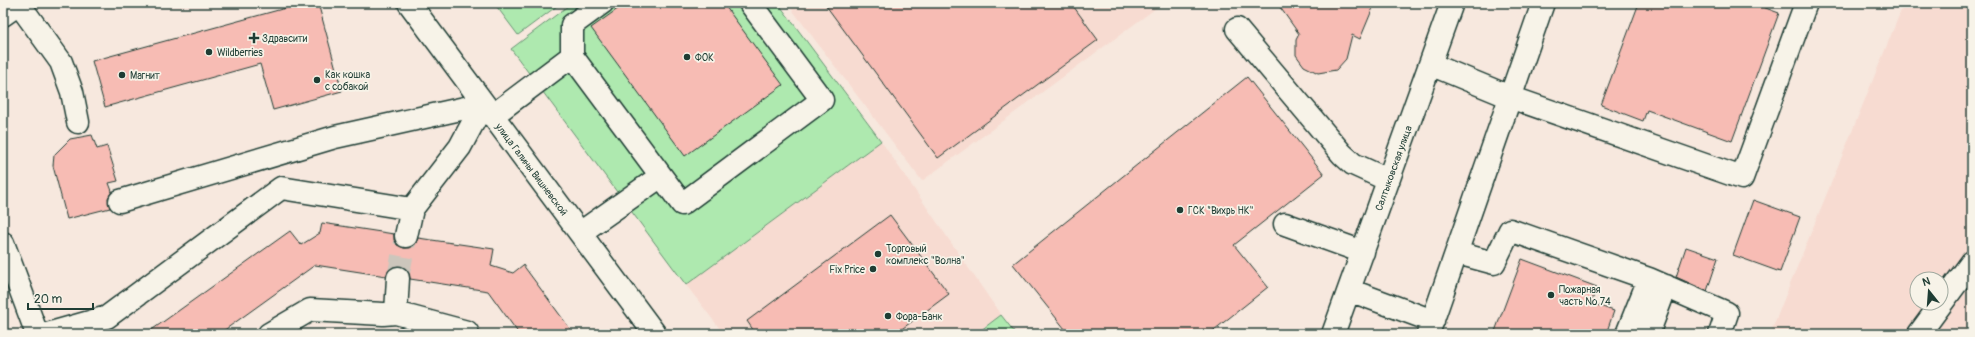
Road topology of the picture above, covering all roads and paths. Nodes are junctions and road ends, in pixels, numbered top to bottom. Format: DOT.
graph roads {
  1 [pos="409,3"];
  2 [pos="602,3"];
  3 [pos="750,3"];
  4 [pos="1452,3"];
  5 [pos="1543,3"];
  6 [pos="1806,3"];
  7 [pos="14,7"];
  8 [pos="1237,29"];
  9 [pos="572,56"];
  10 [pos="1430,64"];
  11 [pos="1510,97"];
  12 [pos="488,110"];
  13 [pos="78,122"];
  14 [pos="661,176"];
  15 [pos="1388,180"];
  16 [pos="120,200"];
  17 [pos="412,208"];
  18 [pos="1285,224"];
  19 [pos="580,233"];
  20 [pos="406,236"];
  21 [pos="3,243"];
  22 [pos="1363,252"];
  23 [pos="1457,253"];
  24 [pos="1972,262"];
  25 [pos="7,265"];
  26 [pos="398,278"];
  27 [pos="1657,282"];
  28 [pos="1349,290"];
  29 [pos="396,314"];
  30 [pos="106,326"];
  31 [pos="1431,327"];
  32 [pos="37,334"];
  33 [pos="47,334"];
  34 [pos="269,334"];
  35 [pos="468,334"];
  36 [pos="655,334"];
  37 [pos="1333,334"];
  38 [pos="1626,334"];
  39 [pos="1648,334"];
  40 [pos="1720,334"];
  41 [pos="1919,334"];
  1 -- 12 [label="street, улица Галины Вишневской"];
  2 -- 9 [label="street"];
  3 -- 14 [label="street"];
  4 -- 10 [label="street, Салтыковская улица"];
  5 -- 11 [label="street"];
  6 -- 11 [label="street"];
  7 -- 13 [label="street"];
  8 -- 15 [label="street"];
  9 -- 12 [label="street"];
  9 -- 14 [label="street"];
  10 -- 11 [label="street"];
  10 -- 15 [label="street, Салтыковская улица"];
  11 -- 23 [label="street"];
  12 -- 16 [label="street"];
  12 -- 17 [label="street"];
  12 -- 19 [label="street, улица Галины Вишневской"];
  14 -- 19 [label="street"];
  15 -- 22 [label="street, Салтыковская улица"];
  17 -- 20 [label="street"];
  17 -- 30 [label="street"];
  18 -- 22 [label="street"];
  19 -- 36 [label="street, улица Галины Вишневской"];
  21 -- 25 [label="street"];
  22 -- 28 [label="street, Салтыковская улица"];
  23 -- 27 [label="street"];
  23 -- 31 [label="street"];
  24 -- 41 [label="street"];
  25 -- 32 [label="street"];
  26 -- 29 [label="street"];
  27 -- 38 [label="street"];
  27 -- 39 [label="street"];
  27 -- 40 [label="street"];
  28 -- 31 [label="street"];
  28 -- 37 [label="street, Салтыковская улица"];
  29 -- 34 [label="street"];
  29 -- 35 [label="street"];
  30 -- 33 [label="street"];
}
